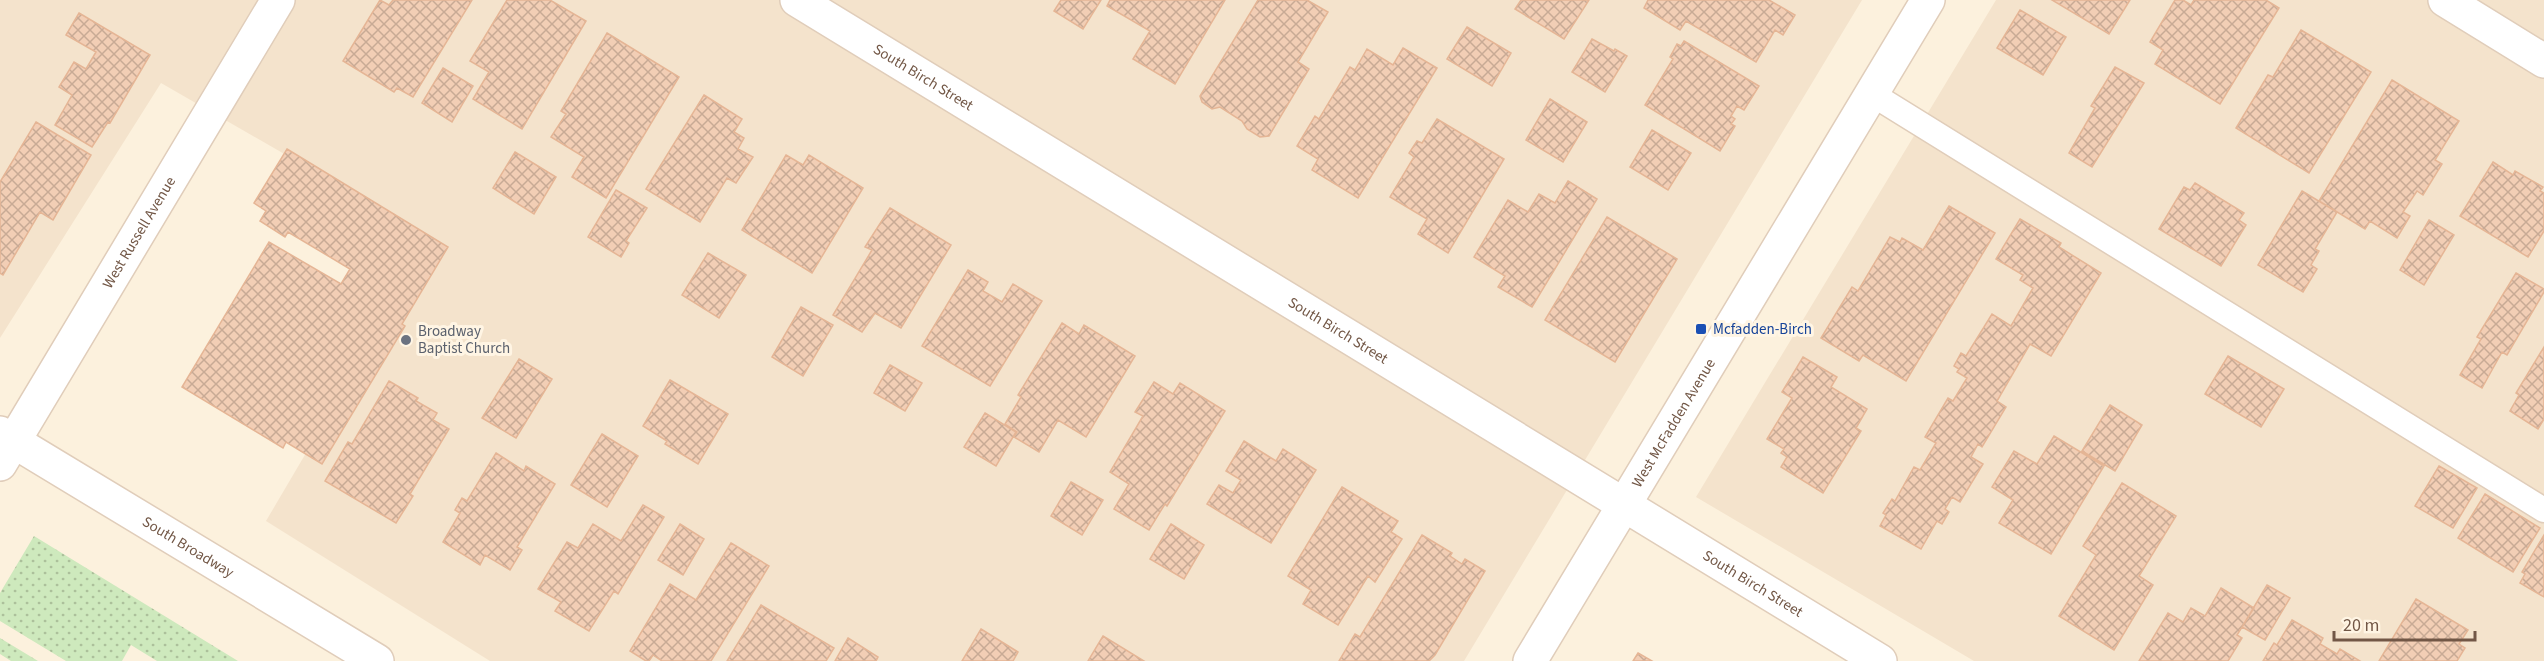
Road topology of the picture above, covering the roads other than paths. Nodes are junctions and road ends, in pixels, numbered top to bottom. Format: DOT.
graph roads {
  1 [pos="278,0"];
  2 [pos="797,0"];
  3 [pos="1929,0"];
  4 [pos="2445,0"];
  5 [pos="2544,61"];
  6 [pos="1872,94"];
  7 [pos="4,446"];
  8 [pos="1624,505"];
  9 [pos="2544,510"];
  10 [pos="377,661"];
  11 [pos="1530,661"];
  12 [pos="1880,661"];
  1 -- 7 [label="street, West Russell Avenue"];
  2 -- 8 [label="street, South Birch Street"];
  3 -- 6 [label="street, West McFadden Avenue"];
  4 -- 5 [label="street"];
  6 -- 8 [label="street, West McFadden Avenue"];
  6 -- 9 [label="lane"];
  7 -- 10 [label="street, South Broadway"];
  8 -- 11 [label="street, West McFadden Avenue"];
  8 -- 12 [label="street, South Birch Street"];
}
